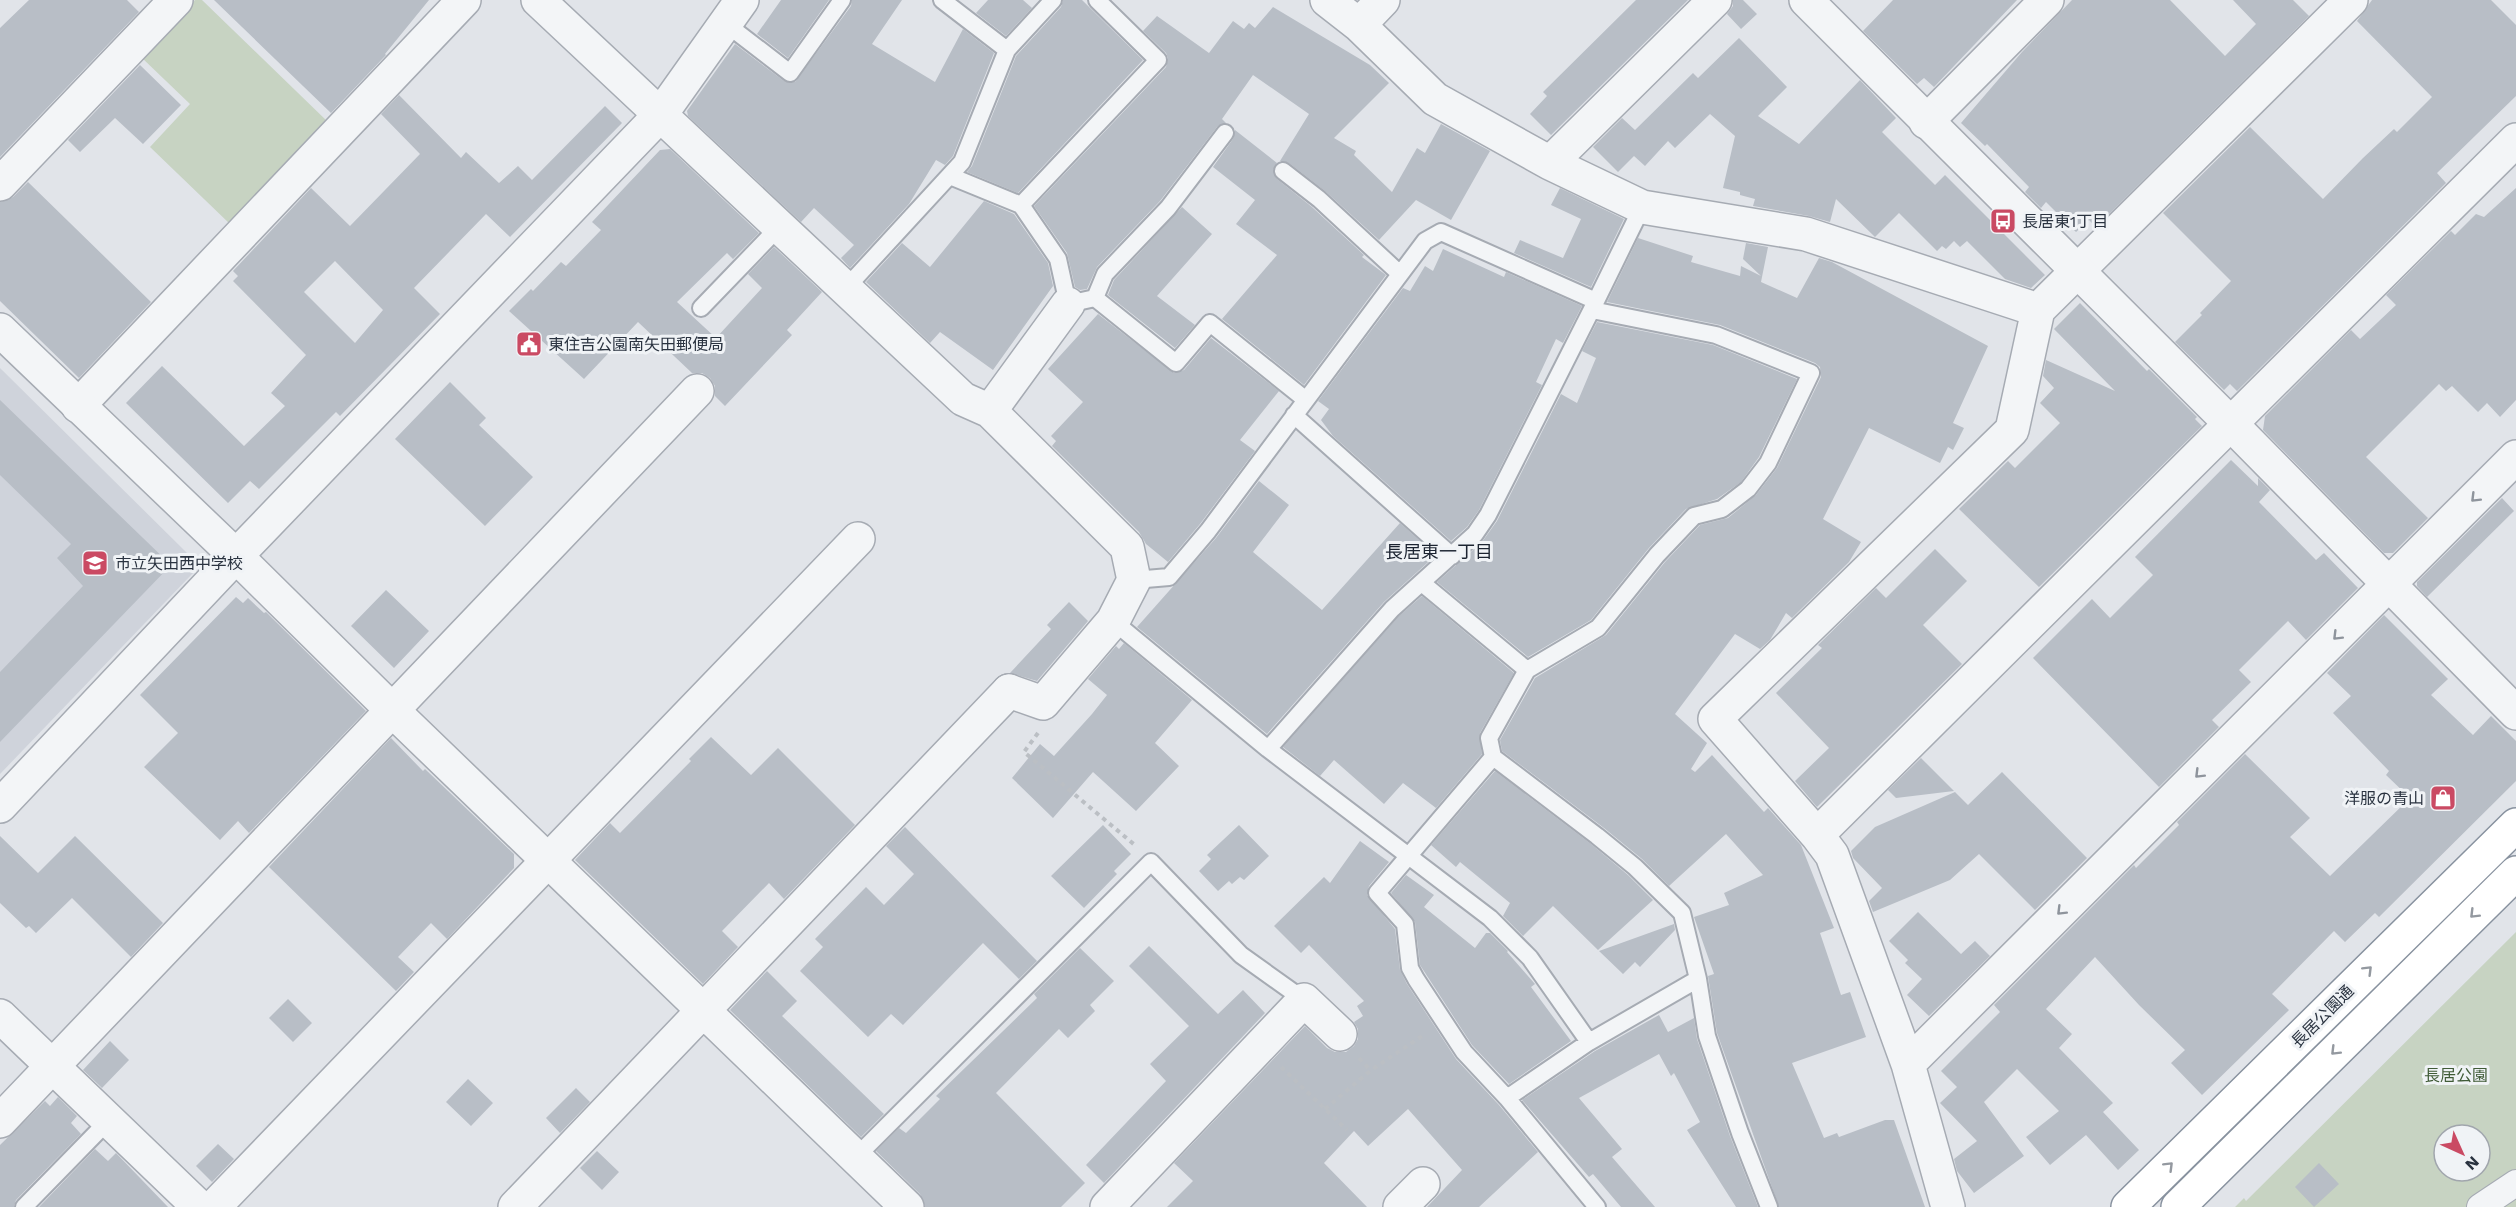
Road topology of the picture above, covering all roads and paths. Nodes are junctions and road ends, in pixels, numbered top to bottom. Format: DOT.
graph roads {
  1 [pos="176,0"];
  2 [pos="464,0"];
  3 [pos="538,0"];
  4 [pos="842,0"];
  5 [pos="942,0"];
  6 [pos="1053,0"];
  7 [pos="1097,0"];
  8 [pos="1327,0"];
  9 [pos="1383,0"];
  10 [pos="1715,0"];
  11 [pos="1806,0"];
  12 [pos="2047,0"];
  13 [pos="2351,0"];
  14 [pos="734,12"];
  15 [pos="1359,24"];
  16 [pos="1007,50"];
  17 [pos="661,114"];
  18 [pos="1926,122"];
  19 [pos="1225,133"];
  20 [pos="2516,140"];
  21 [pos="1550,164"];
  22 [pos="1283,171"];
  23 [pos="950,176"];
  24 [pos="0,184"];
  25 [pos="1021,205"];
  26 [pos="1642,207"];
  27 [pos="780,226"];
  28 [pos="2077,272"];
  29 [pos="1400,274"];
  30 [pos="846,288"];
  31 [pos="1082,301"];
  32 [pos="1594,305"];
  33 [pos="701,308"];
  34 [pos="2038,310"];
  35 [pos="0,330"];
  36 [pos="697,391"];
  37 [pos="1306,400"];
  38 [pos="78,406"];
  39 [pos="990,411"];
  40 [pos="1294,416"];
  41 [pos="2230,423"];
  42 [pos="2516,456"];
  43 [pos="858,539"];
  44 [pos="237,556"];
  45 [pos="1452,556"];
  46 [pos="1134,580"];
  47 [pos="1422,583"];
  48 [pos="2388,585"];
  49 [pos="1113,621"];
  50 [pos="1527,670"];
  51 [pos="1043,703"];
  52 [pos="392,710"];
  53 [pos="2516,713"];
  54 [pos="1268,749"];
  55 [pos="1493,757"];
  56 [pos="0,806"];
  57 [pos="2516,825"];
  58 [pos="1817,836"];
  59 [pos="1408,854"];
  60 [pos="548,861"];
  61 [pos="1151,862"];
  62 [pos="2516,873"];
  63 [pos="1698,979"];
  64 [pos="1304,1000"];
  65 [pos="704,1010"];
  66 [pos="0,1016"];
  67 [pos="1443,1022"];
  68 [pos="1340,1034"];
  69 [pos="1589,1042"];
  70 [pos="1260,1048"];
  71 [pos="1908,1064"];
  72 [pos="52,1066"];
  73 [pos="1507,1098"];
  74 [pos="1325,1109"];
  75 [pos="0,1120"];
  76 [pos="109,1120"];
  77 [pos="1347,1130"];
  78 [pos="857,1156"];
  79 [pos="2516,1183"];
  80 [pos="24,1207"];
  81 [pos="199,1207"];
  82 [pos="214,1207"];
  83 [pos="515,1207"];
  84 [pos="907,1207"];
  85 [pos="1107,1207"];
  86 [pos="1597,1207"];
  87 [pos="1769,1207"];
  88 [pos="1948,1207"];
  89 [pos="2128,1207"];
  90 [pos="2178,1207"];
  91 [pos="2480,1207"];
  1 -- 24 [label="street"];
  2 -- 38 [label="street"];
  3 -- 17 [label="street"];
  4 -- 14 [label="lane"];
  5 -- 16 [label="lane"];
  6 -- 16 [label="lane"];
  7 -- 25 [label="lane"];
  8 -- 15 [label="street"];
  9 -- 15 [label="street"];
  10 -- 21 [label="street"];
  11 -- 18 [label="street"];
  12 -- 18 [label="street"];
  13 -- 28 [label="street"];
  14 -- 17 [label="street"];
  15 -- 21 [label="street"];
  16 -- 23 [label="lane"];
  17 -- 27 [label="street"];
  17 -- 44 [label="street"];
  18 -- 28 [label="street"];
  19 -- 31 [label="lane"];
  20 -- 41 [label="street"];
  21 -- 26 [label="street"];
  22 -- 29 [label="lane"];
  23 -- 25 [label="lane"];
  23 -- 30 [label="lane"];
  25 -- 31 [label="lane"];
  26 -- 32 [label="lane"];
  26 -- 34 [label="street"];
  27 -- 30 [label="street"];
  27 -- 33 [label="lane"];
  28 -- 34 [label="street"];
  28 -- 41 [label="street"];
  29 -- 32 [label="lane"];
  29 -- 37 [label="lane"];
  30 -- 39 [label="street"];
  31 -- 37 [label="lane"];
  31 -- 39 [label="street"];
  32 -- 45 [label="lane"];
  32 -- 50 [label="lane"];
  34 -- 58 [label="street"];
  35 -- 38 [label="street"];
  36 -- 52 [label="street"];
  37 -- 40 [label="lane"];
  38 -- 44 [label="street"];
  39 -- 46 [label="street"];
  40 -- 45 [label="lane"];
  40 -- 46 [label="lane"];
  41 -- 48 [label="street"];
  41 -- 58 [label="street"];
  42 -- 48 [label="street, one-way"];
  43 -- 60 [label="street"];
  44 -- 52 [label="street"];
  44 -- 56 [label="street"];
  45 -- 47 [label="lane"];
  46 -- 49 [label="street"];
  47 -- 50 [label="lane"];
  47 -- 54 [label="lane"];
  48 -- 53 [label="street"];
  48 -- 71 [label="street, one-way"];
  49 -- 51 [label="street"];
  49 -- 54 [label="lane"];
  50 -- 55 [label="lane"];
  51 -- 61 [label="path"];
  51 -- 65 [label="street"];
  52 -- 60 [label="street"];
  52 -- 72 [label="street"];
  54 -- 59 [label="lane"];
  55 -- 59 [label="lane"];
  55 -- 63 [label="lane"];
  89 -- 57 [label="highway, 長居公園通, one-way"];
  58 -- 71 [label="street"];
  59 -- 67 [label="lane"];
  59 -- 69 [label="lane"];
  60 -- 65 [label="street"];
  60 -- 82 [label="street"];
  61 -- 64 [label="lane"];
  61 -- 78 [label="lane"];
  62 -- 90 [label="highway, 長居公園通, one-way"];
  63 -- 69 [label="lane"];
  63 -- 87 [label="lane"];
  64 -- 68 [label="street"];
  64 -- 70 [label="street"];
  65 -- 78 [label="street"];
  65 -- 83 [label="street"];
  66 -- 72 [label="street"];
  67 -- 73 [label="lane"];
  67 -- 74 [label="path"];
  69 -- 73 [label="lane"];
  70 -- 74 [label="path"];
  70 -- 85 [label="street"];
  71 -- 88 [label="street"];
  72 -- 75 [label="street"];
  72 -- 76 [label="street"];
  73 -- 86 [label="lane"];
  74 -- 77 [label="path"];
  76 -- 80 [label="lane"];
  76 -- 81 [label="street"];
  78 -- 84 [label="street"];
  79 -- 91 [label="street"];
}
